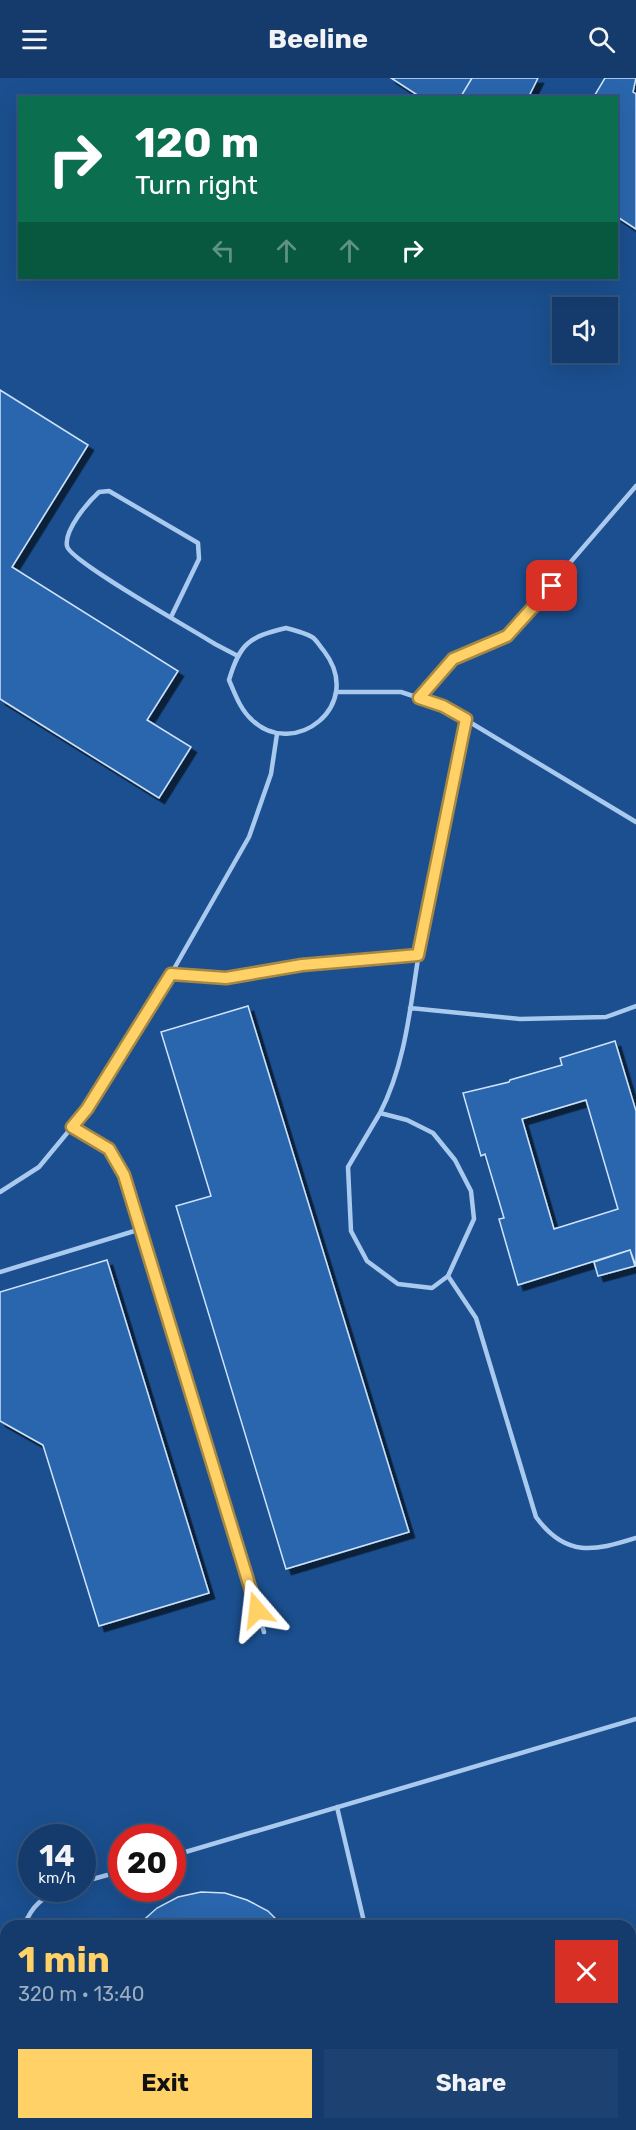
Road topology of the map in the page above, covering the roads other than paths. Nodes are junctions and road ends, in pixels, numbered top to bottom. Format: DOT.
graph roads {
  1 [pos="636,486"];
  2 [pos="171,617"];
  3 [pos="236,655"];
  4 [pos="337,692"];
  5 [pos="419,698"];
  6 [pos="466,719"];
  7 [pos="277,734"];
  8 [pos="636,822"];
  9 [pos="418,955"];
  10 [pos="171,974"];
  11 [pos="636,1006"];
  12 [pos="410,1008"];
  13 [pos="380,1113"];
  14 [pos="72,1127"];
  15 [pos="0,1192"];
  16 [pos="141,1229"];
  17 [pos="0,1272"];
  18 [pos="448,1276"];
  19 [pos="636,1538"];
  20 [pos="264,1632"];
  21 [pos="636,1719"];
  22 [pos="337,1807"];
  23 [pos="186,1852"];
  24 [pos="38,1902"];
  25 [pos="26,1920"];
  26 [pos="364,1920"];
  1 -- 5 [label="lane"];
  2 -- 2 [label="lane"];
  2 -- 3 [label="lane"];
  3 -- 4 [label="lane"];
  3 -- 7 [label="lane"];
  4 -- 5 [label="lane"];
  4 -- 7 [label="lane"];
  5 -- 6 [label="lane"];
  6 -- 8 [label="lane"];
  6 -- 9 [label="lane"];
  7 -- 10 [label="lane"];
  9 -- 10 [label="lane"];
  9 -- 12 [label="lane"];
  10 -- 14 [label="lane"];
  11 -- 12 [label="lane"];
  12 -- 13 [label="lane"];
  13 -- 18 [label="lane"];
  13 -- 18 [label="lane"];
  14 -- 15 [label="lane"];
  14 -- 16 [label="lane"];
  16 -- 17 [label="lane"];
  16 -- 20 [label="lane"];
  18 -- 19 [label="lane"];
  21 -- 22 [label="lane"];
  22 -- 23 [label="lane"];
  22 -- 26 [label="lane"];
  24 -- 25 [label="lane"];
}
